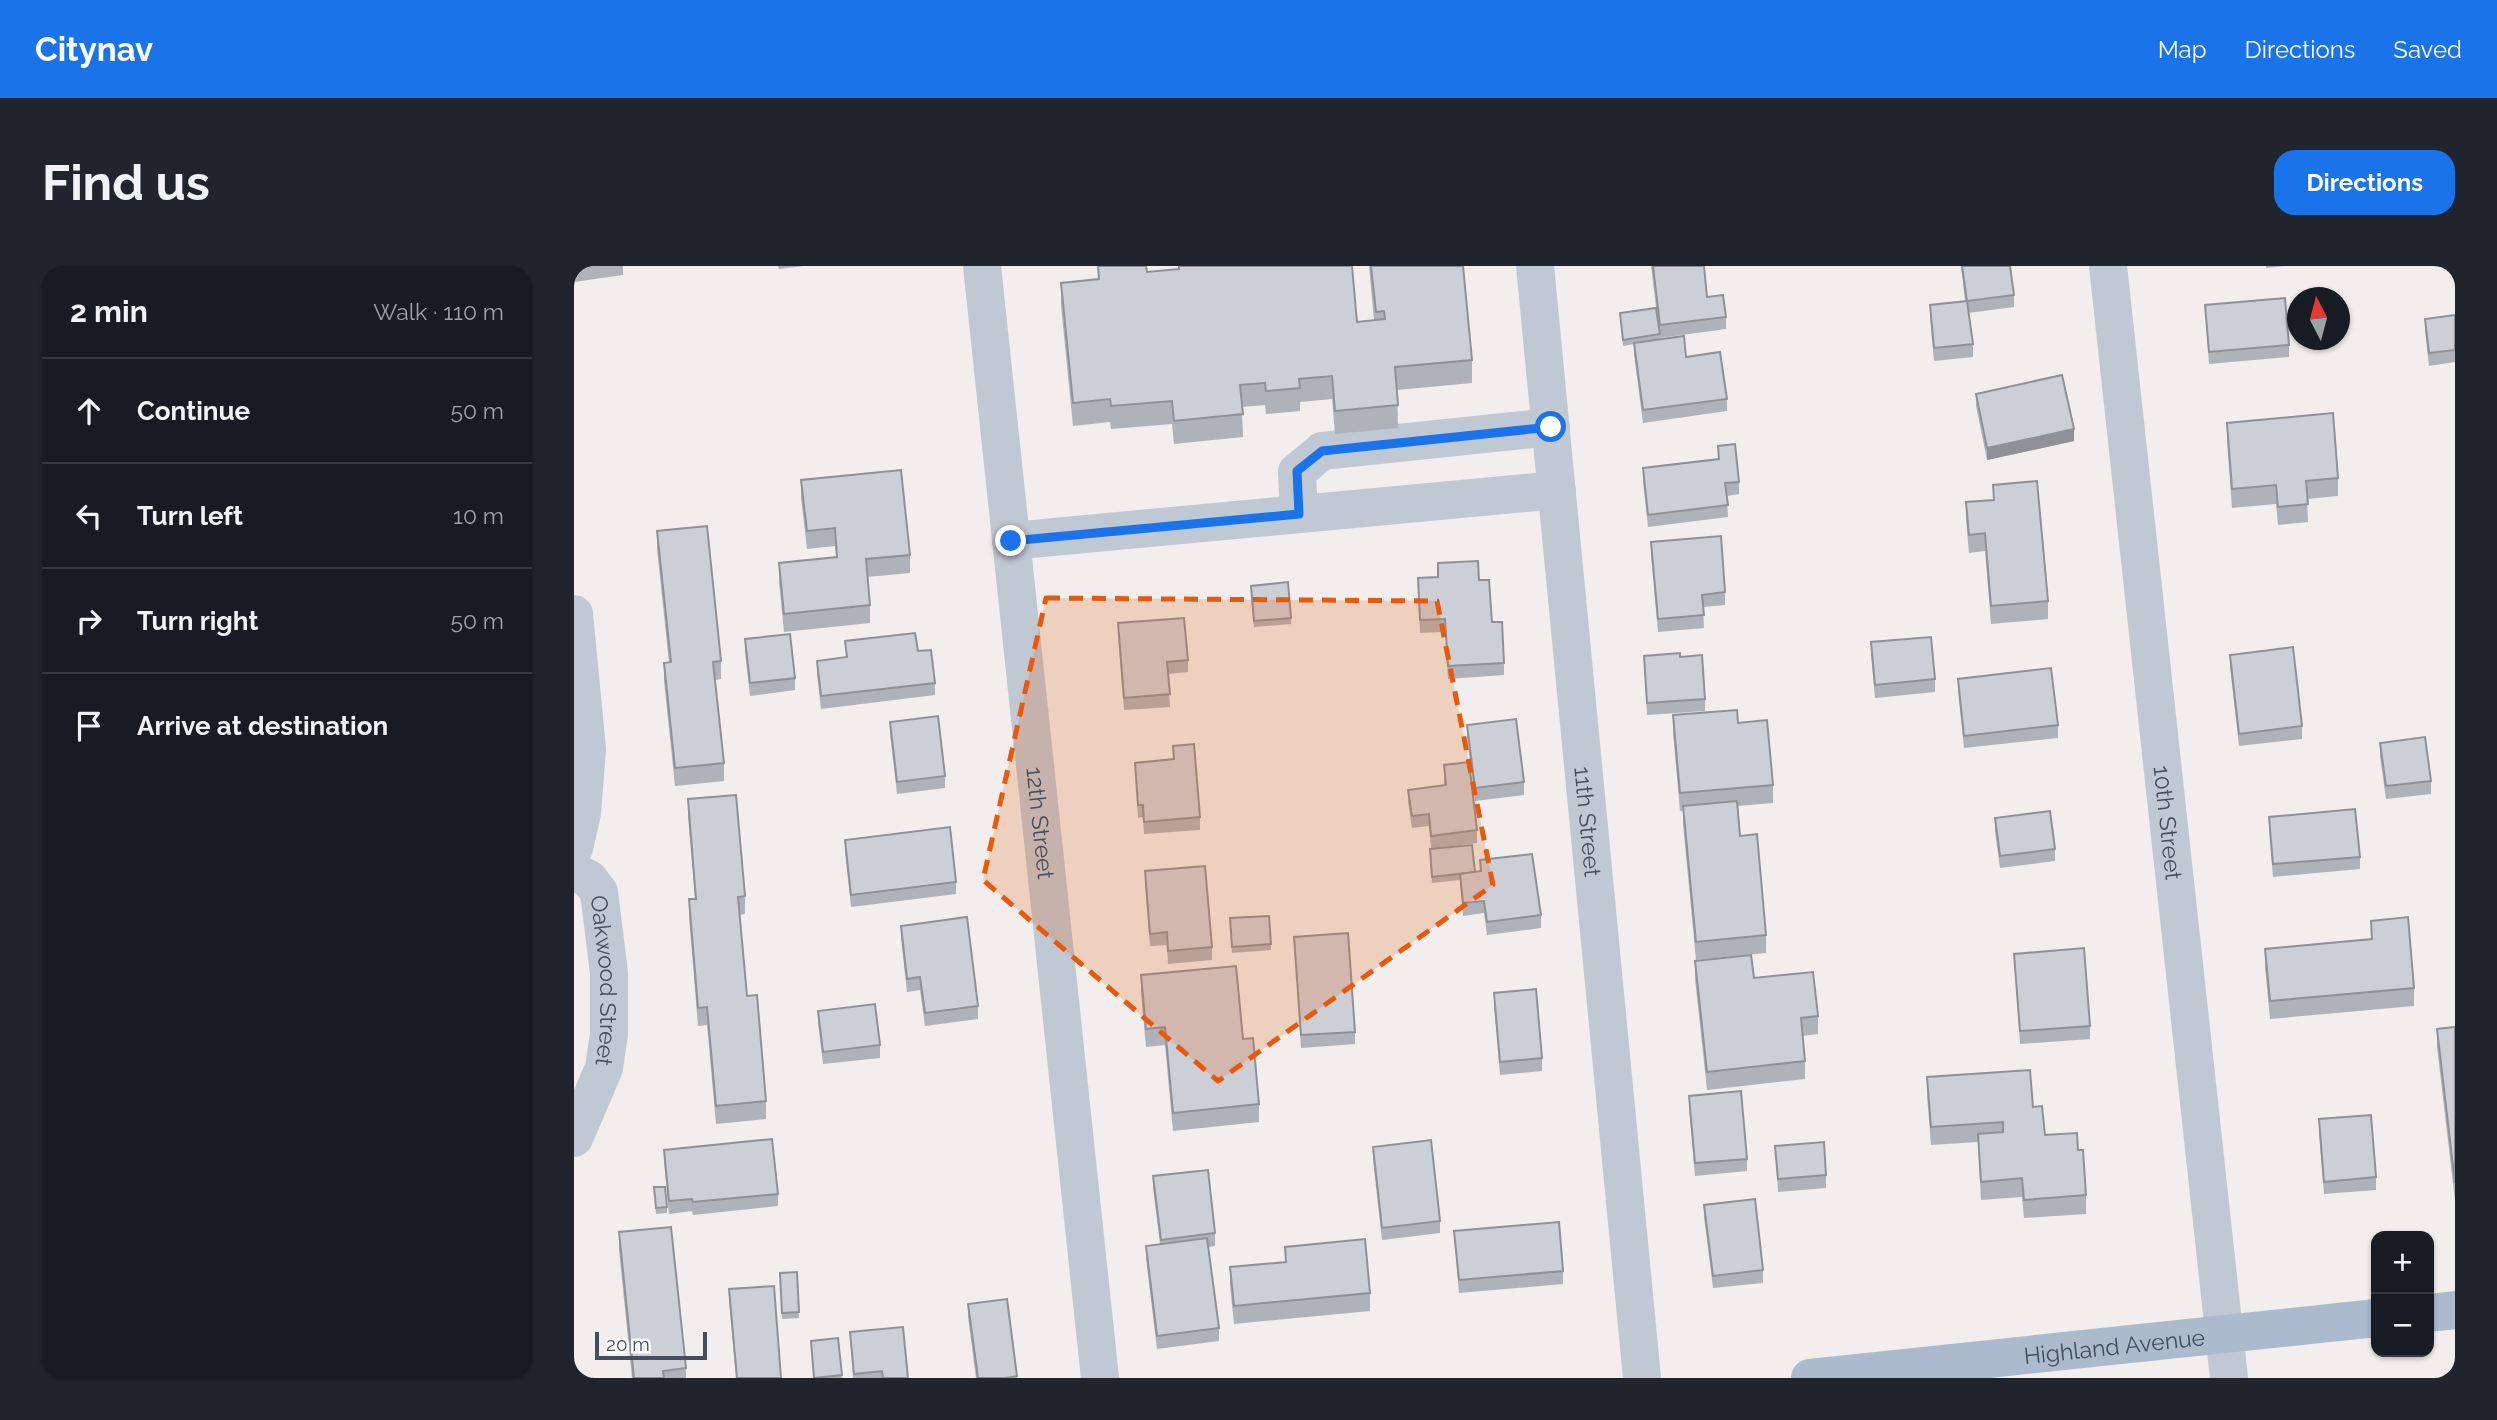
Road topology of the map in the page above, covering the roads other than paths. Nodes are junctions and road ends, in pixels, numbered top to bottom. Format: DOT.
graph roads {
  1 [pos="982,266"];
  2 [pos="1535,266"];
  3 [pos="2108,266"];
  4 [pos="1551,427"];
  5 [pos="1557,490"];
  6 [pos="1299,514"];
  7 [pos="1011,541"];
  8 [pos="574,614"];
  9 [pos="574,848"];
  10 [pos="574,872"];
  11 [pos="574,1138"];
  12 [pos="2455,1310"];
  13 [pos="2434,1312"];
  14 [pos="2371,1319"];
  15 [pos="2224,1335"];
  16 [pos="1100,1378"];
  17 [pos="1643,1378"];
  18 [pos="1810,1378"];
  19 [pos="2229,1378"];
  1 -- 7 [label="street, 12th Street"];
  2 -- 4 [label="street, 11th Street"];
  3 -- 15 [label="street, 10th Street"];
  4 -- 5 [label="street, 11th Street"];
  4 -- 6 [label="street"];
  5 -- 6 [label="street"];
  5 -- 17 [label="street, 11th Street"];
  6 -- 7 [label="street"];
  7 -- 16 [label="street, 12th Street"];
  8 -- 9 [label="street"];
  10 -- 11 [label="street, Oakwood Street"];
  12 -- 13 [label="main road"];
  14 -- 15 [label="main road, Highland Avenue"];
  15 -- 18 [label="main road, Highland Avenue"];
  15 -- 19 [label="street, 10th Street"];
}
